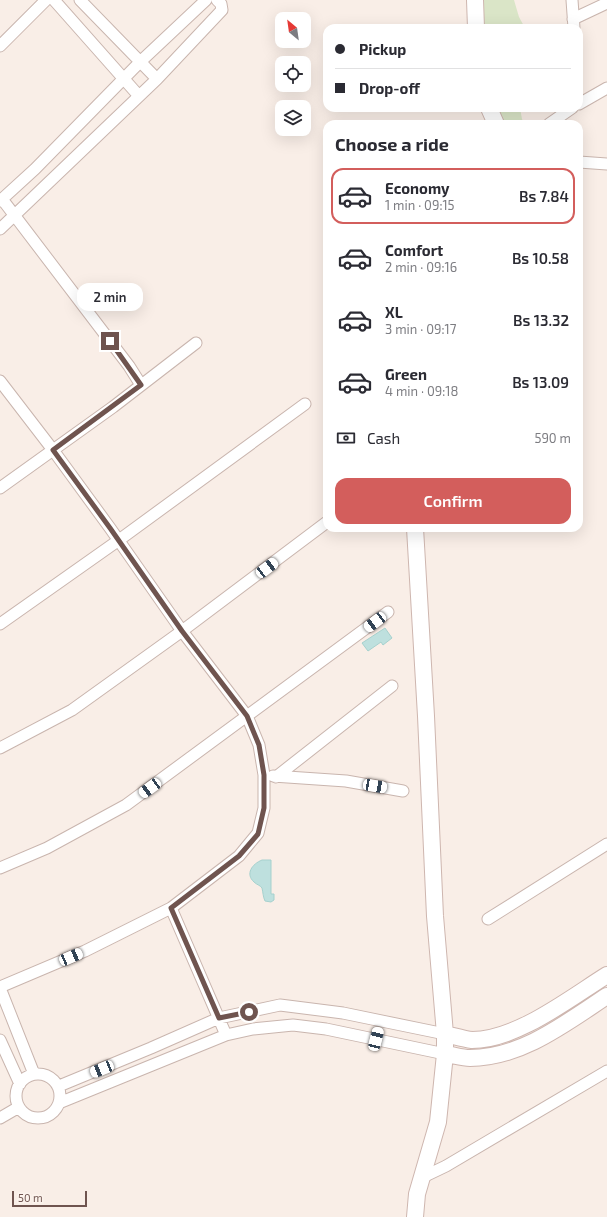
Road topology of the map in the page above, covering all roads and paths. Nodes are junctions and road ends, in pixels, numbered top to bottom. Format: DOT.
graph roads {
  1 [pos="46,0"];
  2 [pos="54,0"];
  3 [pos="80,0"];
  4 [pos="206,0"];
  5 [pos="217,0"];
  6 [pos="475,0"];
  7 [pos="572,0"];
  8 [pos="607,3"];
  9 [pos="476,24"];
  10 [pos="574,24"];
  11 [pos="0,46"];
  12 [pos="140,62"];
  13 [pos="124,79"];
  14 [pos="157,79"];
  15 [pos="607,88"];
  16 [pos="139,96"];
  17 [pos="583,102"];
  18 [pos="566,112"];
  19 [pos="555,120"];
  20 [pos="583,162"];
  21 [pos="607,164"];
  22 [pos="1,200"];
  23 [pos="15,215"];
  24 [pos="0,229"];
  25 [pos="196,343"];
  26 [pos="0,381"];
  27 [pos="141,385"];
  28 [pos="305,404"];
  29 [pos="53,450"];
  30 [pos="0,488"];
  31 [pos="323,525"];
  32 [pos="415,532"];
  33 [pos="118,540"];
  34 [pos="388,612"];
  35 [pos="0,624"];
  36 [pos="182,631"];
  37 [pos="392,686"];
  38 [pos="247,716"];
  39 [pos="0,748"];
  40 [pos="264,775"];
  41 [pos="276,777"];
  42 [pos="403,791"];
  43 [pos="607,844"];
  44 [pos="0,868"];
  45 [pos="171,908"];
  46 [pos="488,919"];
  47 [pos="607,975"];
  48 [pos="0,988"];
  49 [pos="607,996"];
  50 [pos="550,1011"];
  51 [pos="358,1016"];
  52 [pos="219,1018"];
  53 [pos="381,1021"];
  54 [pos="560,1026"];
  55 [pos="352,1034"];
  56 [pos="445,1034"];
  57 [pos="226,1035"];
  58 [pos="376,1039"];
  59 [pos="0,1040"];
  60 [pos="446,1054"];
  61 [pos="607,1071"];
  62 [pos="34,1074"];
  63 [pos="20,1084"];
  64 [pos="59,1086"];
  65 [pos="60,1103"];
  66 [pos="19,1107"];
  67 [pos="0,1118"];
  68 [pos="421,1178"];
  69 [pos="414,1217"];
  1 -- 11 [label="street"];
  2 -- 13 [label="street"];
  3 -- 12 [label="street"];
  4 -- 12 [label="street"];
  5 -- 14 [label="street"];
  6 -- 9 [label="street"];
  7 -- 10 [label="street"];
  8 -- 10 [label="street"];
  12 -- 13 [label="street"];
  12 -- 14 [label="street"];
  13 -- 16 [label="street"];
  13 -- 22 [label="street"];
  14 -- 16 [label="street"];
  15 -- 17 [label="street"];
  16 -- 23 [label="street"];
  18 -- 19 [label="street"];
  20 -- 21 [label="street"];
  22 -- 23 [label="street"];
  23 -- 24 [label="street"];
  23 -- 27 [label="street"];
  25 -- 27 [label="street"];
  26 -- 29 [label="street"];
  27 -- 29 [label="street"];
  28 -- 33 [label="street"];
  29 -- 30 [label="street"];
  29 -- 33 [label="street"];
  31 -- 36 [label="street"];
  32 -- 56 [label="street"];
  33 -- 35 [label="street"];
  33 -- 36 [label="street"];
  34 -- 38 [label="street"];
  36 -- 38 [label="street"];
  36 -- 39 [label="street"];
  37 -- 41 [label="street"];
  38 -- 40 [label="street"];
  38 -- 44 [label="street"];
  40 -- 41 [label="street"];
  40 -- 45 [label="street"];
  41 -- 42 [label="street"];
  43 -- 46 [label="street"];
  45 -- 48 [label="street"];
  45 -- 52 [label="street"];
  47 -- 50 [label="street"];
  48 -- 62 [label="street"];
  49 -- 54 [label="street"];
  50 -- 54 [label="street"];
  50 -- 56 [label="street"];
  51 -- 52 [label="street"];
  51 -- 53 [label="street"];
  51 -- 55 [label="street"];
  52 -- 57 [label="street"];
  52 -- 64 [label="street"];
  53 -- 56 [label="street"];
  53 -- 58 [label="street"];
  54 -- 60 [label="street"];
  55 -- 57 [label="street"];
  55 -- 58 [label="street"];
  56 -- 60 [label="street"];
  57 -- 65 [label="street"];
  58 -- 60 [label="street"];
  59 -- 63 [label="street"];
  60 -- 68 [label="street"];
  61 -- 68 [label="street"];
  62 -- 63 [label="street"];
  62 -- 64 [label="street"];
  63 -- 66 [label="street"];
  64 -- 65 [label="street"];
  65 -- 66 [label="street"];
  66 -- 67 [label="street"];
  68 -- 69 [label="street"];
}
